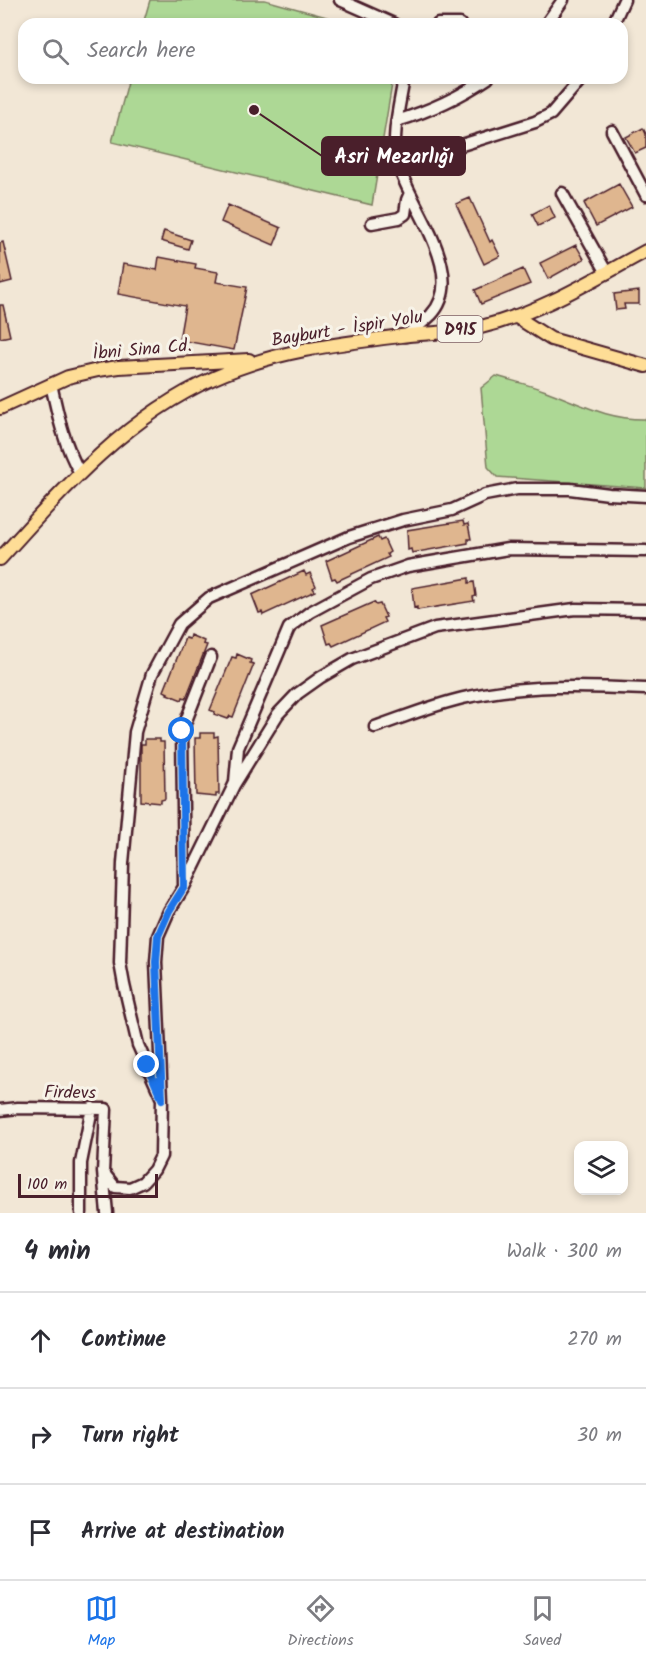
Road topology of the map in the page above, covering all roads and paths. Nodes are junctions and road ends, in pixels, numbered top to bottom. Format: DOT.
graph roads {
  1 [pos="340,0"];
  2 [pos="563,0"];
  3 [pos="624,0"];
  4 [pos="380,18"];
  5 [pos="550,18"];
  6 [pos="616,18"];
  7 [pos="403,84"];
  8 [pos="479,84"];
  9 [pos="577,84"];
  10 [pos="397,121"];
  11 [pos="612,131"];
  12 [pos="401,174"];
  13 [pos="410,193"];
  14 [pos="562,194"];
  15 [pos="646,195"];
  16 [pos="372,223"];
  17 [pos="646,251"];
  18 [pos="606,273"];
  19 [pos="515,316"];
  20 [pos="405,336"];
  21 [pos="260,360"];
  22 [pos="646,366"];
  23 [pos="51,384"];
  24 [pos="0,408"];
  25 [pos="80,473"];
  26 [pos="646,496"];
  27 [pos="646,551"];
  28 [pos="0,559"];
  29 [pos="646,610"];
  30 [pos="211,657"];
  31 [pos="646,689"];
  32 [pos="375,727"];
  33 [pos="234,785"];
  34 [pos="184,887"];
  35 [pos="162,1099"];
  36 [pos="92,1108"];
  37 [pos="0,1110"];
  38 [pos="103,1172"];
  39 [pos="81,1213"];
  40 [pos="107,1213"];
  1 -- 4 [label="street"];
  2 -- 5 [label="street"];
  3 -- 6 [label="street"];
  7 -- 10 [label="street"];
  8 -- 10 [label="street"];
  9 -- 12 [label="street"];
  10 -- 12 [label="street"];
  11 -- 15 [label="street"];
  12 -- 13 [label="street"];
  13 -- 16 [label="street"];
  13 -- 20 [label="street"];
  14 -- 18 [label="street"];
  17 -- 18 [label="main road, Bayburt - İspir Yolu / D915"];
  18 -- 19 [label="main road, Bayburt - İspir Yolu / D915"];
  19 -- 20 [label="main road, Bayburt - İspir Yolu / D915"];
  19 -- 22 [label="main road"];
  20 -- 21 [label="main road, Bayburt - İspir Yolu / D915"];
  21 -- 23 [label="main road, İbni Sina Cd."];
  21 -- 25 [label="main road, Bayburt - İspir Yolu / D915"];
  23 -- 24 [label="main road, İbni Sina Cd."];
  23 -- 25 [label="street"];
  25 -- 28 [label="main road, Bayburt - İspir Yolu / D915"];
  26 -- 35 [label="street"];
  27 -- 33 [label="street"];
  29 -- 33 [label="street"];
  30 -- 34 [label="street"];
  31 -- 32 [label="street"];
  33 -- 34 [label="street"];
  34 -- 35 [label="street"];
  35 -- 38 [label="street"];
  36 -- 37 [label="street, Firdevs"];
  36 -- 38 [label="street, Firdevs"];
  36 -- 39 [label="street"];
  38 -- 40 [label="street, Firdevs"];
}
